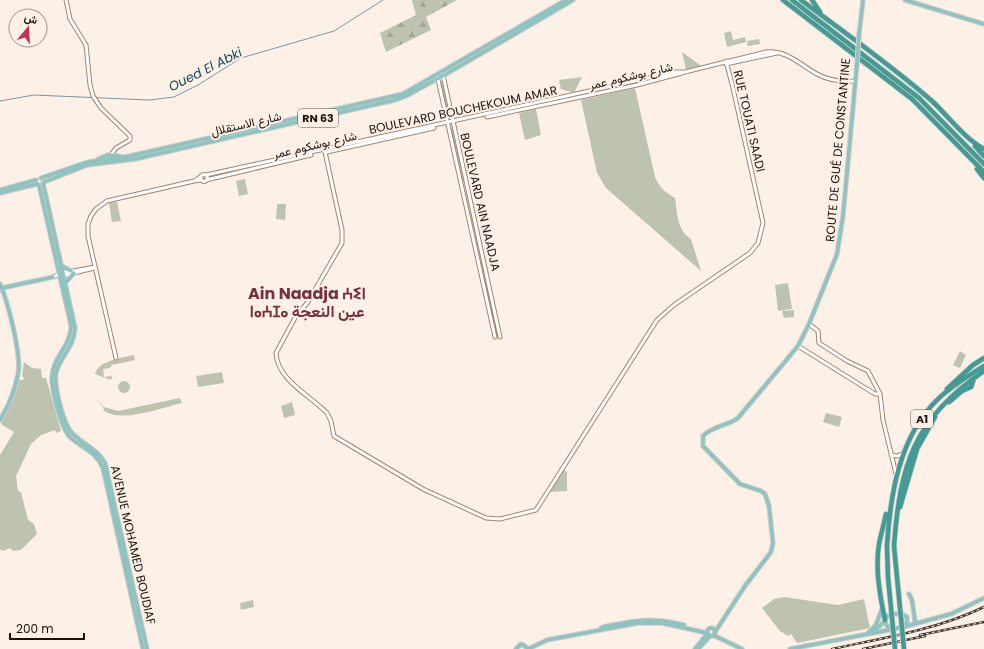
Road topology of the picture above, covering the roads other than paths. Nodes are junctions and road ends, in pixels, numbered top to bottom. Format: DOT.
graph roads {
  1 [pos="66,0"];
  2 [pos="566,0"];
  3 [pos="573,0"];
  4 [pos="782,0"];
  5 [pos="792,0"];
  6 [pos="800,0"];
  7 [pos="812,0"];
  8 [pos="863,0"];
  9 [pos="905,0"];
  10 [pos="984,24"];
  11 [pos="836,27"];
  12 [pos="725,63"];
  13 [pos="442,74"];
  14 [pos="437,77"];
  15 [pos="855,81"];
  16 [pos="948,117"];
  17 [pos="452,123"];
  18 [pos="448,124"];
  19 [pos="984,149"];
  20 [pos="963,150"];
  21 [pos="325,152"];
  22 [pos="984,156"];
  23 [pos="110,159"];
  24 [pos="984,164"];
  25 [pos="984,172"];
  26 [pos="206,175"];
  27 [pos="984,178"];
  28 [pos="201,179"];
  29 [pos="206,180"];
  30 [pos="40,183"];
  31 [pos="0,190"];
  32 [pos="0,193"];
  33 [pos="62,266"];
  34 [pos="95,267"];
  35 [pos="88,270"];
  36 [pos="73,272"];
  37 [pos="61,274"];
  38 [pos="97,274"];
  39 [pos="53,277"];
  40 [pos="65,283"];
  41 [pos="1,286"];
  42 [pos="809,324"];
  43 [pos="494,337"];
  44 [pos="500,337"];
  45 [pos="798,346"];
  46 [pos="116,358"];
  47 [pos="984,358"];
  48 [pos="984,366"];
  49 [pos="984,371"];
  50 [pos="880,394"];
  51 [pos="937,400"];
  52 [pos="0,420"];
  53 [pos="905,452"];
  54 [pos="891,455"];
  55 [pos="897,476"];
  56 [pos="893,495"];
  57 [pos="909,594"];
  58 [pos="984,598"];
  59 [pos="882,604"];
  60 [pos="906,617"];
  61 [pos="722,620"];
  62 [pos="885,621"];
  63 [pos="915,621"];
  64 [pos="930,621"];
  65 [pos="904,627"];
  66 [pos="894,629"];
  67 [pos="710,633"];
  68 [pos="869,634"];
  69 [pos="143,649"];
  70 [pos="147,649"];
  71 [pos="516,649"];
  72 [pos="527,649"];
  73 [pos="696,649"];
  74 [pos="742,649"];
  75 [pos="790,649"];
  76 [pos="895,649"];
  77 [pos="904,649"];
  1 -- 23 [label="street"];
  2 -- 13 [label="main road, RN 63"];
  3 -- 13 [label="main road, شارع الاستقلال / RN 63"];
  4 -- 20 [label="highway"];
  5 -- 24 [label="highway"];
  6 -- 11 [label="highway"];
  7 -- 11 [label="highway"];
  8 -- 15 [label="main road, ROUTE DE GUÉ DE CONSTANTINE, bridge"];
  9 -- 10 [label="main road"];
  11 -- 16 [label="highway"];
  12 -- 15 [label="street"];
  12 -- 17 [label="street, شارع بوشكوم عمر"];
  12 -- 21 [label="street, RUE TOUATI SAADI"];
  13 -- 14 [label="main road, شارع الاستقلال / RN 63"];
  13 -- 17 [label="street, BOULEVARD AIN NAADJA"];
  14 -- 18 [label="street, BOULEVARD AIN NAADJA"];
  14 -- 23 [label="main road, RN 63"];
  14 -- 23 [label="main road, شارع الاستقلال / RN 63"];
  15 -- 42 [label="main road, ROUTE DE GUÉ DE CONSTANTINE"];
  16 -- 19 [label="highway"];
  16 -- 22 [label="highway"];
  17 -- 18 [label="street, شارع بوشكوم عمر"];
  17 -- 44 [label="street, BOULEVARD AIN NAADJA"];
  18 -- 21 [label="street, شارع بوشكوم عمر"];
  18 -- 26 [label="street, BOULEVARD BOUCHEKOUM AMAR"];
  18 -- 43 [label="street, BOULEVARD AIN NAADJA"];
  20 -- 25 [label="highway"];
  20 -- 27 [label="highway"];
  21 -- 29 [label="street, شارع بوشكوم عمر"];
  23 -- 30 [label="main road, شارع الاستقلال / RN 63"];
  23 -- 30 [label="main road, RN 63"];
  26 -- 28 [label="street, BOULEVARD BOUCHEKOUM AMAR"];
  26 -- 29 [label="street"];
  28 -- 29 [label="street, شارع بوشكوم عمر"];
  28 -- 34 [label="street, BOULEVARD BOUCHEKOUM AMAR"];
  30 -- 31 [label="main road, RN 63"];
  30 -- 32 [label="main road, RN 63"];
  30 -- 33 [label="main road, AVENUE MOHAMED BOUDIAF"];
  30 -- 37 [label="main road, AVENUE MOHAMED BOUDIAF"];
  33 -- 36 [label="main road"];
  33 -- 37 [label="main road, AVENUE MOHAMED BOUDIAF"];
  34 -- 35 [label="street"];
  34 -- 36 [label="street"];
  34 -- 38 [label="street"];
  35 -- 36 [label="street"];
  35 -- 38 [label="street"];
  36 -- 37 [label="street"];
  36 -- 40 [label="main road"];
  37 -- 39 [label="street"];
  37 -- 40 [label="main road, AVENUE MOHAMED BOUDIAF"];
  37 -- 69 [label="main road, AVENUE MOHAMED BOUDIAF"];
  38 -- 46 [label="street"];
  39 -- 41 [label="main road"];
  40 -- 70 [label="main road, AVENUE MOHAMED BOUDIAF"];
  41 -- 52 [label="main road"];
  42 -- 45 [label="main road, ROUTE DE GUÉ DE CONSTANTINE"];
  42 -- 50 [label="street"];
  45 -- 50 [label="street"];
  45 -- 61 [label="main road, ROUTE DE GUÉ DE CONSTANTINE"];
  47 -- 51 [label="highway"];
  48 -- 51 [label="highway, A1"];
  49 -- 77 [label="highway, A1, bridge"];
  50 -- 54 [label="street"];
  51 -- 53 [label="highway, A1"];
  53 -- 54 [label="street"];
  53 -- 55 [label="highway, A1"];
  54 -- 55 [label="street"];
  55 -- 56 [label="highway, A1"];
  56 -- 59 [label="highway"];
  56 -- 76 [label="highway, A1, bridge"];
  57 -- 63 [label="main road"];
  58 -- 64 [label="main road"];
  59 -- 62 [label="highway"];
  59 -- 68 [label="main road"];
  60 -- 62 [label="main road"];
  60 -- 63 [label="main road"];
  60 -- 65 [label="main road"];
  61 -- 67 [label="main road, ROUTE DE GUÉ DE CONSTANTINE"];
  61 -- 67 [label="main road, ROUTE DE GUÉ DE CONSTANTINE"];
  62 -- 66 [label="main road"];
  62 -- 68 [label="main road"];
  63 -- 64 [label="main road"];
  64 -- 65 [label="main road"];
  65 -- 66 [label="main road"];
  66 -- 68 [label="main road"];
  67 -- 72 [label="main road"];
  67 -- 73 [label="main road"];
  67 -- 74 [label="main road"];
  68 -- 75 [label="main road"];
  71 -- 72 [label="main road"];
}
